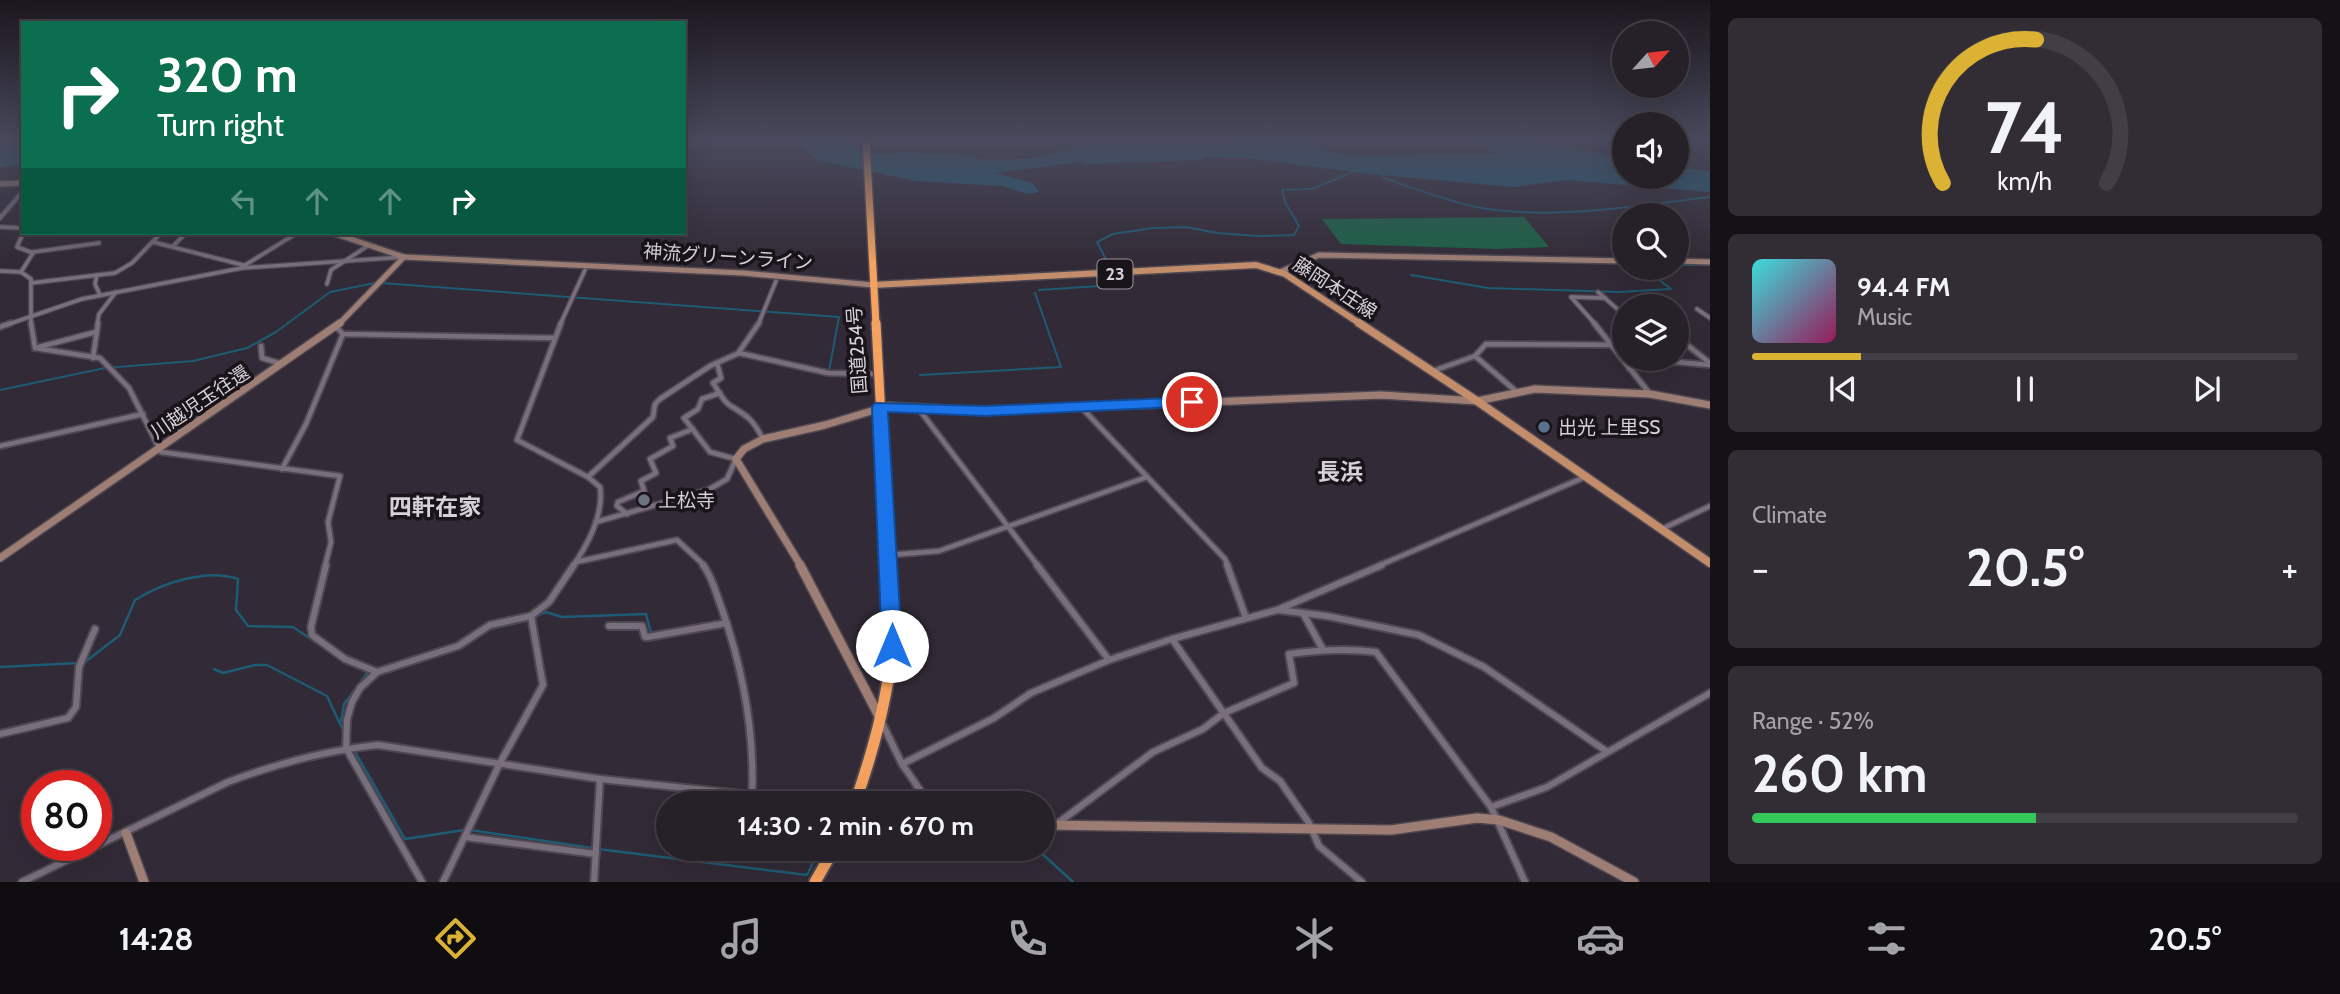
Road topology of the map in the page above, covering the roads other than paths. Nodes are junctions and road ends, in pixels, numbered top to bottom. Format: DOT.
graph roads {
  1 [pos="868,181"];
  2 [pos="21,183"];
  3 [pos="0,184"];
  4 [pos="21,193"];
  5 [pos="0,218"];
  6 [pos="0,227"];
  7 [pos="21,230"];
  8 [pos="21,235"];
  9 [pos="159,235"];
  10 [pos="184,235"];
  11 [pos="294,235"];
  12 [pos="340,235"];
  13 [pos="153,242"];
  14 [pos="99,243"];
  15 [pos="369,245"];
  16 [pos="173,246"];
  17 [pos="33,252"];
  18 [pos="404,257"];
  19 [pos="1612,261"];
  20 [pos="1689,261"];
  21 [pos="1710,261"];
  22 [pos="342,262"];
  23 [pos="243,267"];
  24 [pos="584,270"];
  25 [pos="0,271"];
  26 [pos="21,272"];
  27 [pos="1280,272"];
  28 [pos="97,275"];
  29 [pos="776,281"];
  30 [pos="31,283"];
  31 [pos="873,283"];
  32 [pos="327,284"];
  33 [pos="116,292"];
  34 [pos="1598,292"];
  35 [pos="100,295"];
  36 [pos="1605,298"];
  37 [pos="1612,304"];
  38 [pos="1697,309"];
  39 [pos="30,317"];
  40 [pos="1710,318"];
  41 [pos="0,327"];
  42 [pos="336,327"];
  43 [pos="96,332"];
  44 [pos="343,334"];
  45 [pos="554,338"];
  46 [pos="1612,344"];
  47 [pos="261,346"];
  48 [pos="1612,346"];
  49 [pos="1689,346"];
  50 [pos="35,348"];
  51 [pos="739,353"];
  52 [pos="1475,356"];
  53 [pos="93,358"];
  54 [pos="717,363"];
  55 [pos="1689,363"];
  56 [pos="1710,364"];
  57 [pos="283,365"];
  58 [pos="1433,371"];
  59 [pos="1631,371"];
  60 [pos="871,374"];
  61 [pos="1517,392"];
  62 [pos="720,393"];
  63 [pos="1650,394"];
  64 [pos="1477,401"];
  65 [pos="1710,405"];
  66 [pos="880,407"];
  67 [pos="1081,407"];
  68 [pos="917,408"];
  69 [pos="142,414"];
  70 [pos="694,429"];
  71 [pos="763,439"];
  72 [pos="0,446"];
  73 [pos="158,449"];
  74 [pos="736,459"];
  75 [pos="282,469"];
  76 [pos="1586,476"];
  77 [pos="588,477"];
  78 [pos="1147,477"];
  79 [pos="1710,506"];
  80 [pos="627,514"];
  81 [pos="596,522"];
  82 [pos="1007,527"];
  83 [pos="1662,529"];
  84 [pos="889,555"];
  85 [pos="0,558"];
  86 [pos="576,562"];
  87 [pos="1710,563"];
  88 [pos="1277,610"];
  89 [pos="1304,614"];
  90 [pos="531,616"];
  91 [pos="1246,618"];
  92 [pos="727,623"];
  93 [pos="610,626"];
  94 [pos="95,629"];
  95 [pos="1172,639"];
  96 [pos="1322,648"];
  97 [pos="1108,660"];
  98 [pos="377,672"];
  99 [pos="1710,693"];
  100 [pos="1224,713"];
  101 [pos="880,719"];
  102 [pos="2,733"];
  103 [pos="0,743"];
  104 [pos="346,748"];
  105 [pos="1606,751"];
  106 [pos="500,763"];
  107 [pos="902,764"];
  108 [pos="600,779"];
  109 [pos="714,791"];
  110 [pos="752,791"];
  111 [pos="859,791"];
  112 [pos="921,791"];
  113 [pos="1490,807"];
  114 [pos="1499,820"];
  115 [pos="1055,822"];
  116 [pos="1055,826"];
  117 [pos="1312,831"];
  118 [pos="126,833"];
  119 [pos="465,837"];
  120 [pos="596,854"];
  121 [pos="827,861"];
  122 [pos="22,882"];
  123 [pos="144,882"];
  124 [pos="422,882"];
  125 [pos="443,882"];
  126 [pos="594,882"];
  127 [pos="815,882"];
  128 [pos="1362,882"];
  129 [pos="1525,882"];
  130 [pos="1633,882"];
  1 -- 31 [label="highway, 国道254号"];
  2 -- 3 [label="street"];
  4 -- 5 [label="street"];
  6 -- 7 [label="street"];
  8 -- 17 [label="street"];
  9 -- 13 [label="street"];
  10 -- 16 [label="street"];
  11 -- 23 [label="street"];
  12 -- 15 [label="street, 神流グリーンライン"];
  13 -- 16 [label="street"];
  13 -- 28 [label="street"];
  14 -- 17 [label="street"];
  15 -- 18 [label="street, 神流グリーンライン"];
  15 -- 22 [label="street"];
  16 -- 23 [label="street"];
  17 -- 26 [label="street"];
  18 -- 22 [label="street"];
  18 -- 31 [label="street, 神流グリーンライン"];
  18 -- 42 [label="street, 川越児玉往還"];
  19 -- 27 [label="street"];
  20 -- 21 [label="street"];
  22 -- 23 [label="street"];
  22 -- 32 [label="street"];
  23 -- 33 [label="street"];
  24 -- 45 [label="street"];
  25 -- 26 [label="street"];
  26 -- 30 [label="street"];
  27 -- 31 [label="main road, 藤岡本庄線 / 23"];
  27 -- 58 [label="main road, 藤岡本庄線 / 23"];
  28 -- 30 [label="street"];
  28 -- 35 [label="street"];
  29 -- 51 [label="street"];
  30 -- 39 [label="street"];
  31 -- 66 [label="highway, 国道254号"];
  33 -- 35 [label="street"];
  33 -- 43 [label="street"];
  34 -- 36 [label="street"];
  35 -- 39 [label="street"];
  36 -- 37 [label="street"];
  36 -- 46 [label="street"];
  38 -- 40 [label="street"];
  39 -- 41 [label="street"];
  39 -- 50 [label="street"];
  42 -- 44 [label="street"];
  42 -- 57 [label="street, 川越児玉往還"];
  43 -- 50 [label="street"];
  43 -- 53 [label="street"];
  44 -- 45 [label="street"];
  44 -- 75 [label="street"];
  45 -- 77 [label="street"];
  47 -- 57 [label="street"];
  48 -- 52 [label="street"];
  49 -- 56 [label="street"];
  50 -- 53 [label="street"];
  51 -- 54 [label="street"];
  51 -- 60 [label="street"];
  52 -- 58 [label="street"];
  52 -- 61 [label="street"];
  53 -- 69 [label="street"];
  54 -- 62 [label="street"];
  54 -- 77 [label="street"];
  55 -- 56 [label="street"];
  57 -- 73 [label="street, 川越児玉往還"];
  58 -- 64 [label="main road, 藤岡本庄線 / 23"];
  59 -- 63 [label="street"];
  61 -- 63 [label="street"];
  61 -- 64 [label="street"];
  62 -- 70 [label="street"];
  62 -- 71 [label="street"];
  63 -- 65 [label="street"];
  64 -- 67 [label="street"];
  64 -- 76 [label="main road, 藤岡本庄線 / 23"];
  66 -- 68 [label="street"];
  66 -- 71 [label="street"];
  66 -- 84 [label="highway, 国道254号"];
  67 -- 68 [label="street"];
  67 -- 78 [label="street"];
  68 -- 82 [label="street"];
  69 -- 72 [label="street"];
  69 -- 73 [label="street"];
  70 -- 74 [label="street"];
  70 -- 80 [label="street"];
  71 -- 74 [label="street"];
  73 -- 75 [label="street"];
  73 -- 85 [label="street, 川越児玉往還"];
  74 -- 80 [label="street"];
  74 -- 101 [label="street"];
  75 -- 98 [label="street"];
  76 -- 83 [label="main road, 藤岡本庄線 / 23"];
  76 -- 88 [label="street"];
  77 -- 81 [label="street"];
  78 -- 82 [label="street"];
  78 -- 91 [label="street"];
  79 -- 83 [label="street"];
  80 -- 81 [label="street"];
  81 -- 86 [label="street"];
  82 -- 84 [label="street"];
  82 -- 97 [label="street"];
  83 -- 87 [label="main road, 藤岡本庄線 / 23"];
  84 -- 101 [label="highway, 国道254号"];
  86 -- 90 [label="street"];
  86 -- 92 [label="street"];
  88 -- 89 [label="street"];
  88 -- 91 [label="street"];
  89 -- 96 [label="street"];
  89 -- 105 [label="street"];
  90 -- 98 [label="street"];
  90 -- 106 [label="street"];
  91 -- 95 [label="street"];
  92 -- 93 [label="street"];
  92 -- 110 [label="street"];
  94 -- 102 [label="street"];
  95 -- 97 [label="street"];
  95 -- 100 [label="street"];
  96 -- 100 [label="street"];
  96 -- 113 [label="street"];
  97 -- 107 [label="street"];
  98 -- 104 [label="street"];
  99 -- 105 [label="street"];
  100 -- 115 [label="street"];
  100 -- 117 [label="street"];
  101 -- 107 [label="street"];
  101 -- 111 [label="highway, 国道254号"];
  102 -- 103 [label="street"];
  104 -- 106 [label="street"];
  104 -- 118 [label="street"];
  104 -- 124 [label="street"];
  105 -- 113 [label="street"];
  106 -- 108 [label="street"];
  106 -- 119 [label="street"];
  107 -- 112 [label="street"];
  108 -- 109 [label="street"];
  108 -- 120 [label="street"];
  113 -- 114 [label="street"];
  114 -- 117 [label="street"];
  114 -- 129 [label="street"];
  114 -- 130 [label="street"];
  116 -- 117 [label="street"];
  117 -- 128 [label="street"];
  118 -- 122 [label="street"];
  118 -- 123 [label="street"];
  119 -- 120 [label="street"];
  119 -- 125 [label="street"];
  120 -- 126 [label="street"];
  121 -- 127 [label="highway"];
}
